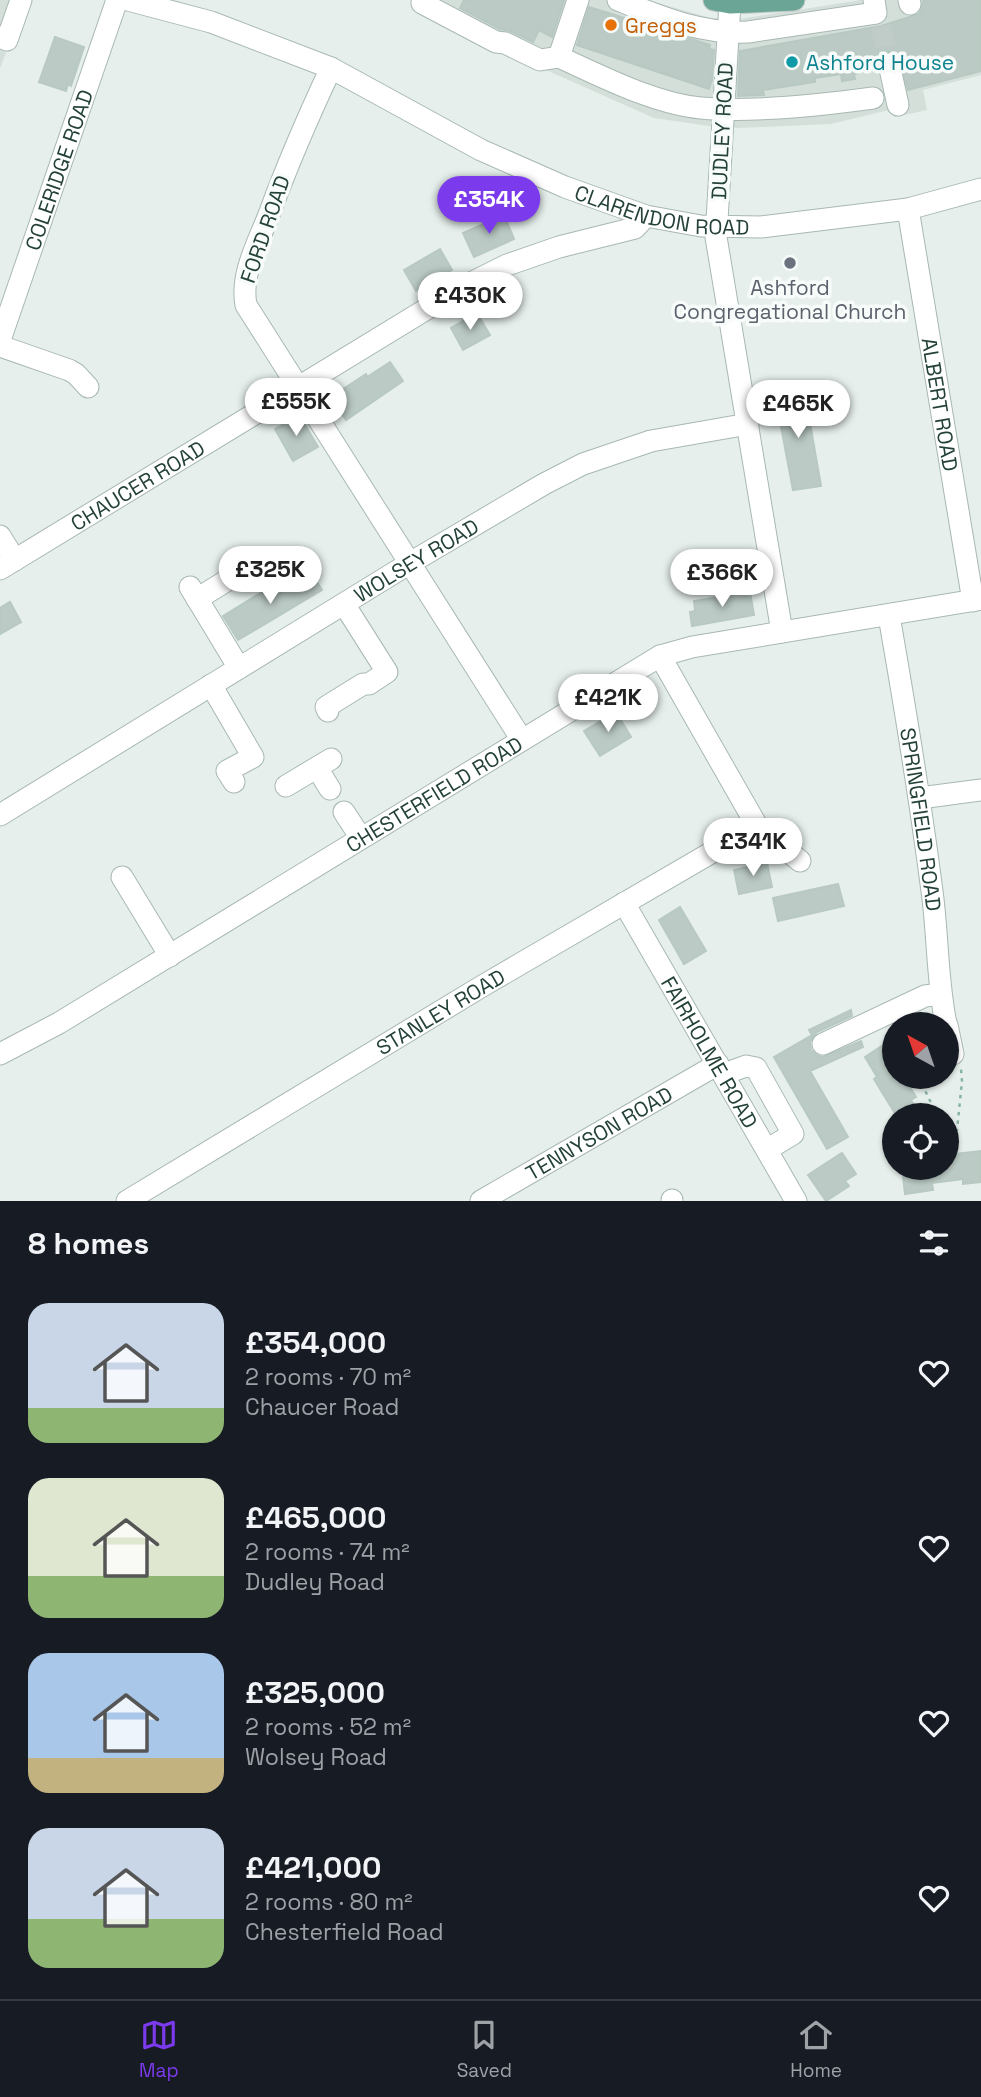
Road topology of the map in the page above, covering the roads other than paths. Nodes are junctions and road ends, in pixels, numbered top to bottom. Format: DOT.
graph roads {
  1 [pos="21,0"];
  2 [pos="117,0"];
  3 [pos="128,0"];
  4 [pos="424,0"];
  5 [pos="578,0"];
  6 [pos="618,0"];
  7 [pos="794,0"];
  8 [pos="722,1"];
  9 [pos="877,13"];
  10 [pos="728,33"];
  11 [pos="0,37"];
  12 [pos="559,57"];
  13 [pos="889,64"];
  14 [pos="331,68"];
  15 [pos="873,98"];
  16 [pos="898,104"];
  17 [pos="723,108"];
  18 [pos="981,189"];
  19 [pos="908,209"];
  20 [pos="646,216"];
  21 [pos="716,226"];
  22 [pos="0,341"];
  23 [pos="0,346"];
  24 [pos="298,386"];
  25 [pos="88,387"];
  26 [pos="748,424"];
  27 [pos="0,536"];
  28 [pos="410,563"];
  29 [pos="7,565"];
  30 [pos="247,568"];
  31 [pos="977,600"];
  32 [pos="344,604"];
  33 [pos="889,616"];
  34 [pos="782,632"];
  35 [pos="660,656"];
  36 [pos="239,668"];
  37 [pos="211,685"];
  38 [pos="328,711"];
  39 [pos="522,740"];
  40 [pos="234,782"];
  41 [pos="286,786"];
  42 [pos="330,789"];
  43 [pos="981,790"];
  44 [pos="920,799"];
  45 [pos="344,812"];
  46 [pos="0,815"];
  47 [pos="757,826"];
  48 [pos="361,838"];
  49 [pos="800,861"];
  50 [pos="120,878"];
  51 [pos="624,903"];
  52 [pos="170,956"];
  53 [pos="940,994"];
  54 [pos="944,1012"];
  55 [pos="823,1044"];
  56 [pos="0,1054"];
  57 [pos="721,1069"];
  58 [pos="768,1149"];
  59 [pos="127,1201"];
  60 [pos="481,1201"];
  61 [pos="796,1201"];
  1 -- 11 [label="street"];
  2 -- 22 [label="street, COLERIDGE ROAD"];
  3 -- 14 [label="street, CLARENDON ROAD"];
  4 -- 12 [label="street"];
  5 -- 12 [label="street"];
  6 -- 10 [label="street"];
  7 -- 8 [label="main road"];
  8 -- 10 [label="street, DUDLEY ROAD"];
  9 -- 10 [label="street"];
  10 -- 17 [label="street, DUDLEY ROAD"];
  12 -- 17 [label="street"];
  13 -- 16 [label="street"];
  14 -- 20 [label="street, CLARENDON ROAD"];
  14 -- 24 [label="street, FORD ROAD"];
  15 -- 17 [label="street"];
  17 -- 21 [label="street, DUDLEY ROAD"];
  18 -- 19 [label="street, CLARENDON ROAD"];
  19 -- 21 [label="street, CLARENDON ROAD"];
  19 -- 31 [label="street, ALBERT ROAD"];
  20 -- 21 [label="street, CLARENDON ROAD"];
  20 -- 24 [label="street, CHAUCER ROAD"];
  21 -- 26 [label="street, DUDLEY ROAD"];
  23 -- 25 [label="street"];
  24 -- 28 [label="street, FORD ROAD"];
  24 -- 29 [label="street, CHAUCER ROAD"];
  26 -- 28 [label="street, WOLSEY ROAD"];
  26 -- 34 [label="street, DUDLEY ROAD"];
  27 -- 29 [label="street"];
  28 -- 32 [label="street, WOLSEY ROAD"];
  28 -- 39 [label="street, FORD ROAD"];
  30 -- 36 [label="street"];
  31 -- 33 [label="street, CHESTERFIELD ROAD"];
  32 -- 36 [label="street, WOLSEY ROAD"];
  32 -- 38 [label="street"];
  33 -- 34 [label="street, CHESTERFIELD ROAD"];
  33 -- 44 [label="street, SPRINGFIELD ROAD"];
  34 -- 35 [label="street, CHESTERFIELD ROAD"];
  35 -- 39 [label="street, CHESTERFIELD ROAD"];
  35 -- 47 [label="street"];
  36 -- 37 [label="street, WOLSEY ROAD"];
  37 -- 40 [label="street"];
  37 -- 46 [label="street, WOLSEY ROAD"];
  39 -- 48 [label="street, CHESTERFIELD ROAD"];
  41 -- 42 [label="street"];
  43 -- 44 [label="street"];
  44 -- 53 [label="street, SPRINGFIELD ROAD"];
  45 -- 48 [label="street"];
  47 -- 49 [label="street"];
  47 -- 51 [label="street, STANLEY ROAD"];
  48 -- 52 [label="street, CHESTERFIELD ROAD"];
  50 -- 52 [label="street"];
  51 -- 57 [label="street, FAIRHOLME ROAD"];
  51 -- 59 [label="street, STANLEY ROAD"];
  52 -- 56 [label="street, CHESTERFIELD ROAD"];
  53 -- 54 [label="street, SPRINGFIELD ROAD"];
  53 -- 55 [label="street"];
  57 -- 58 [label="street, FAIRHOLME ROAD"];
  57 -- 58 [label="street"];
  57 -- 60 [label="street, TENNYSON ROAD"];
  58 -- 61 [label="street, FAIRHOLME ROAD"];
}
